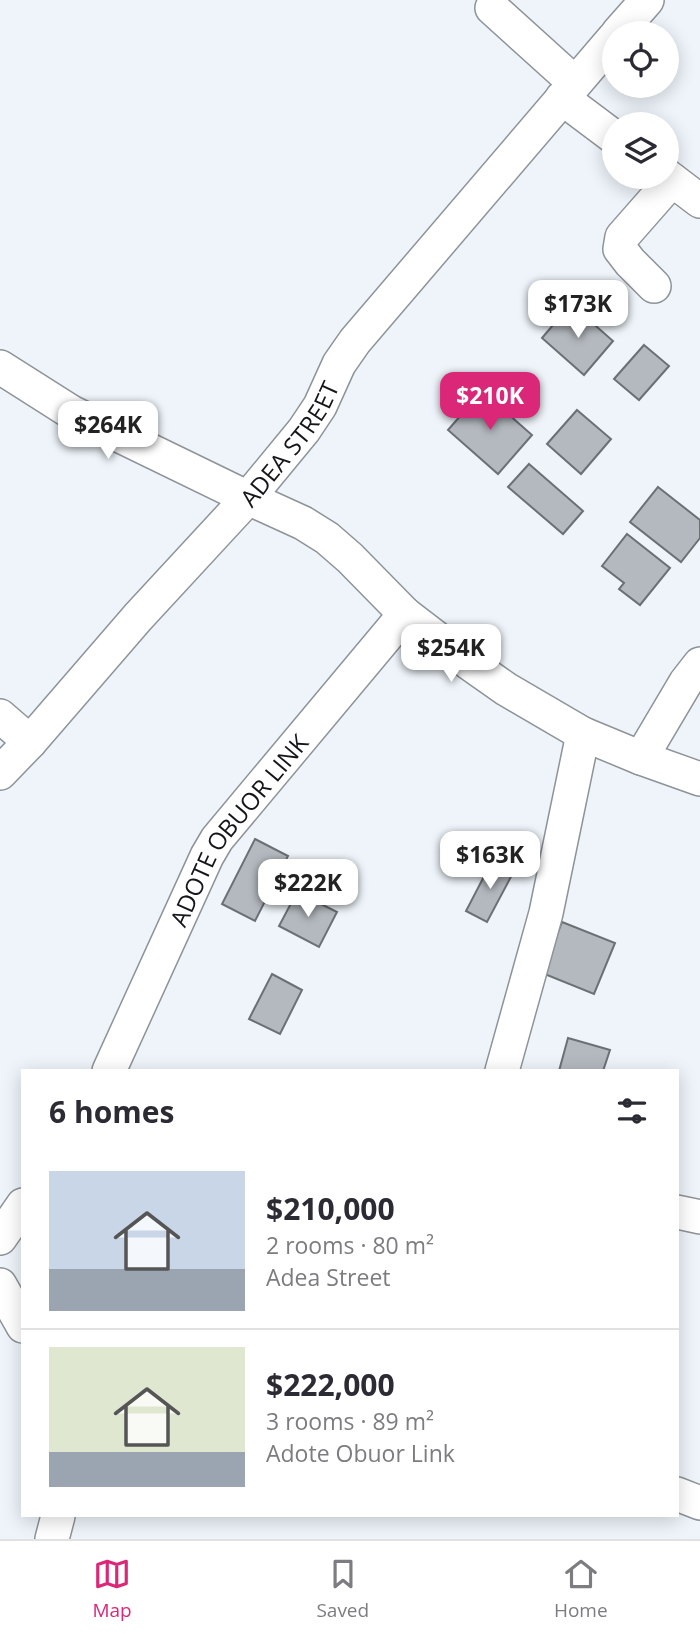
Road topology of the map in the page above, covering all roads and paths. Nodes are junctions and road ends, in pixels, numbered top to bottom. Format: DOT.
graph roads {
  1 [pos="647,0"];
  2 [pos="492,8"];
  3 [pos="629,21"];
  4 [pos="602,52"];
  5 [pos="569,91"];
  6 [pos="602,125"];
  7 [pos="679,185"];
  8 [pos="660,189"];
  9 [pos="700,201"];
  10 [pos="654,286"];
  11 [pos="0,368"];
  12 [pos="248,498"];
  13 [pos="405,614"];
  14 [pos="700,664"];
  15 [pos="0,716"];
  16 [pos="583,734"];
  17 [pos="30,742"];
  18 [pos="641,758"];
  19 [pos="0,773"];
  20 [pos="700,779"];
  21 [pos="110,1069"];
  22 [pos="503,1069"];
  23 [pos="21,1208"];
  24 [pos="679,1212"];
  25 [pos="700,1217"];
  26 [pos="0,1238"];
  27 [pos="0,1285"];
  28 [pos="21,1322"];
  29 [pos="679,1495"];
  30 [pos="700,1503"];
  31 [pos="58,1517"];
  32 [pos="52,1539"];
  1 -- 3 [label="street"];
  2 -- 5 [label="street"];
  4 -- 5 [label="street, ADEA STREET"];
  5 -- 6 [label="street"];
  5 -- 12 [label="street, ADEA STREET"];
  7 -- 9 [label="street"];
  8 -- 10 [label="street"];
  11 -- 12 [label="street"];
  12 -- 13 [label="street"];
  12 -- 17 [label="street, ADEA STREET"];
  13 -- 16 [label="street"];
  13 -- 21 [label="street, ADOTE OBUOR LINK"];
  14 -- 18 [label="street"];
  15 -- 17 [label="street"];
  16 -- 18 [label="street"];
  16 -- 22 [label="street"];
  17 -- 19 [label="street, ADEA STREET"];
  18 -- 20 [label="street"];
  23 -- 26 [label="street"];
  24 -- 25 [label="street"];
  27 -- 28 [label="street"];
  29 -- 30 [label="street"];
  31 -- 32 [label="street"];
}
